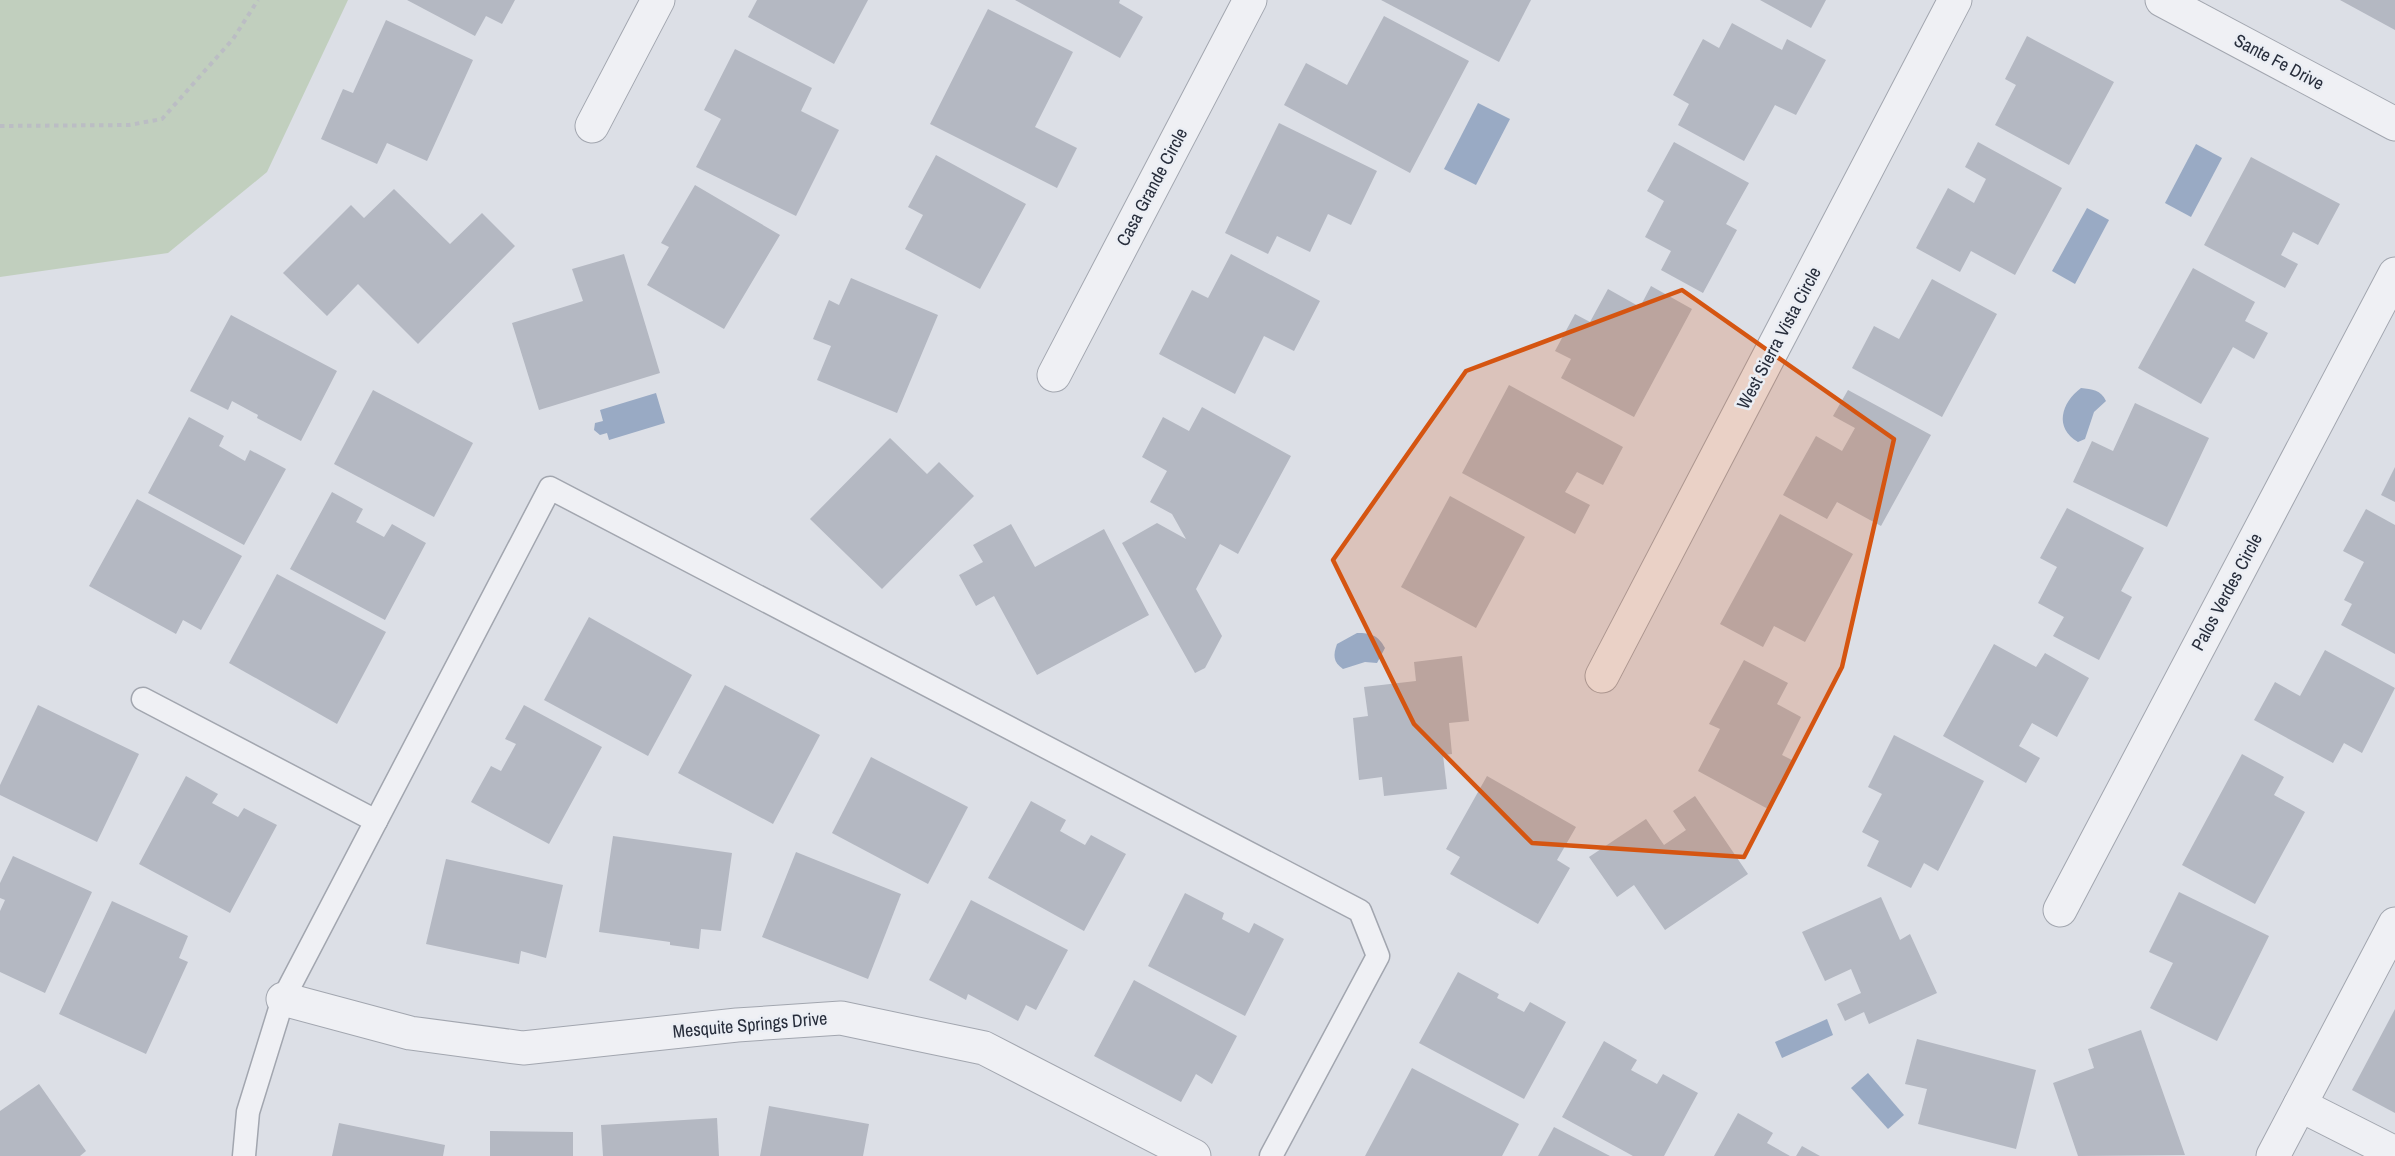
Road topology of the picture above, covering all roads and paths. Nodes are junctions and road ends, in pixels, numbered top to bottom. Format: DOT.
graph roads {
  1 [pos="258,0"];
  2 [pos="658,0"];
  3 [pos="1250,0"];
  4 [pos="1955,0"];
  5 [pos="2162,0"];
  6 [pos="2395,124"];
  7 [pos="0,126"];
  8 [pos="592,126"];
  9 [pos="2395,274"];
  10 [pos="1054,375"];
  11 [pos="1602,676"];
  12 [pos="143,699"];
  13 [pos="376,821"];
  14 [pos="2060,910"];
  15 [pos="2395,924"];
  16 [pos="283,999"];
  17 [pos="2300,1105"];
  18 [pos="2395,1153"];
  19 [pos="244,1156"];
  20 [pos="1194,1156"];
  21 [pos="1271,1156"];
  22 [pos="2273,1156"];
  1 -- 7 [label="path"];
  2 -- 8 [label="street"];
  3 -- 10 [label="street, Casa Grande Circle"];
  4 -- 11 [label="street, West Sierra Vista Circle"];
  5 -- 6 [label="street, Sante Fe Drive"];
  9 -- 14 [label="street, Palos Verdes Circle"];
  12 -- 13 [label="lane"];
  13 -- 16 [label="lane"];
  13 -- 21 [label="lane"];
  15 -- 17 [label="street"];
  16 -- 19 [label="lane"];
  16 -- 20 [label="street, Mesquite Springs Drive"];
  17 -- 18 [label="street"];
  17 -- 22 [label="street"];
}
